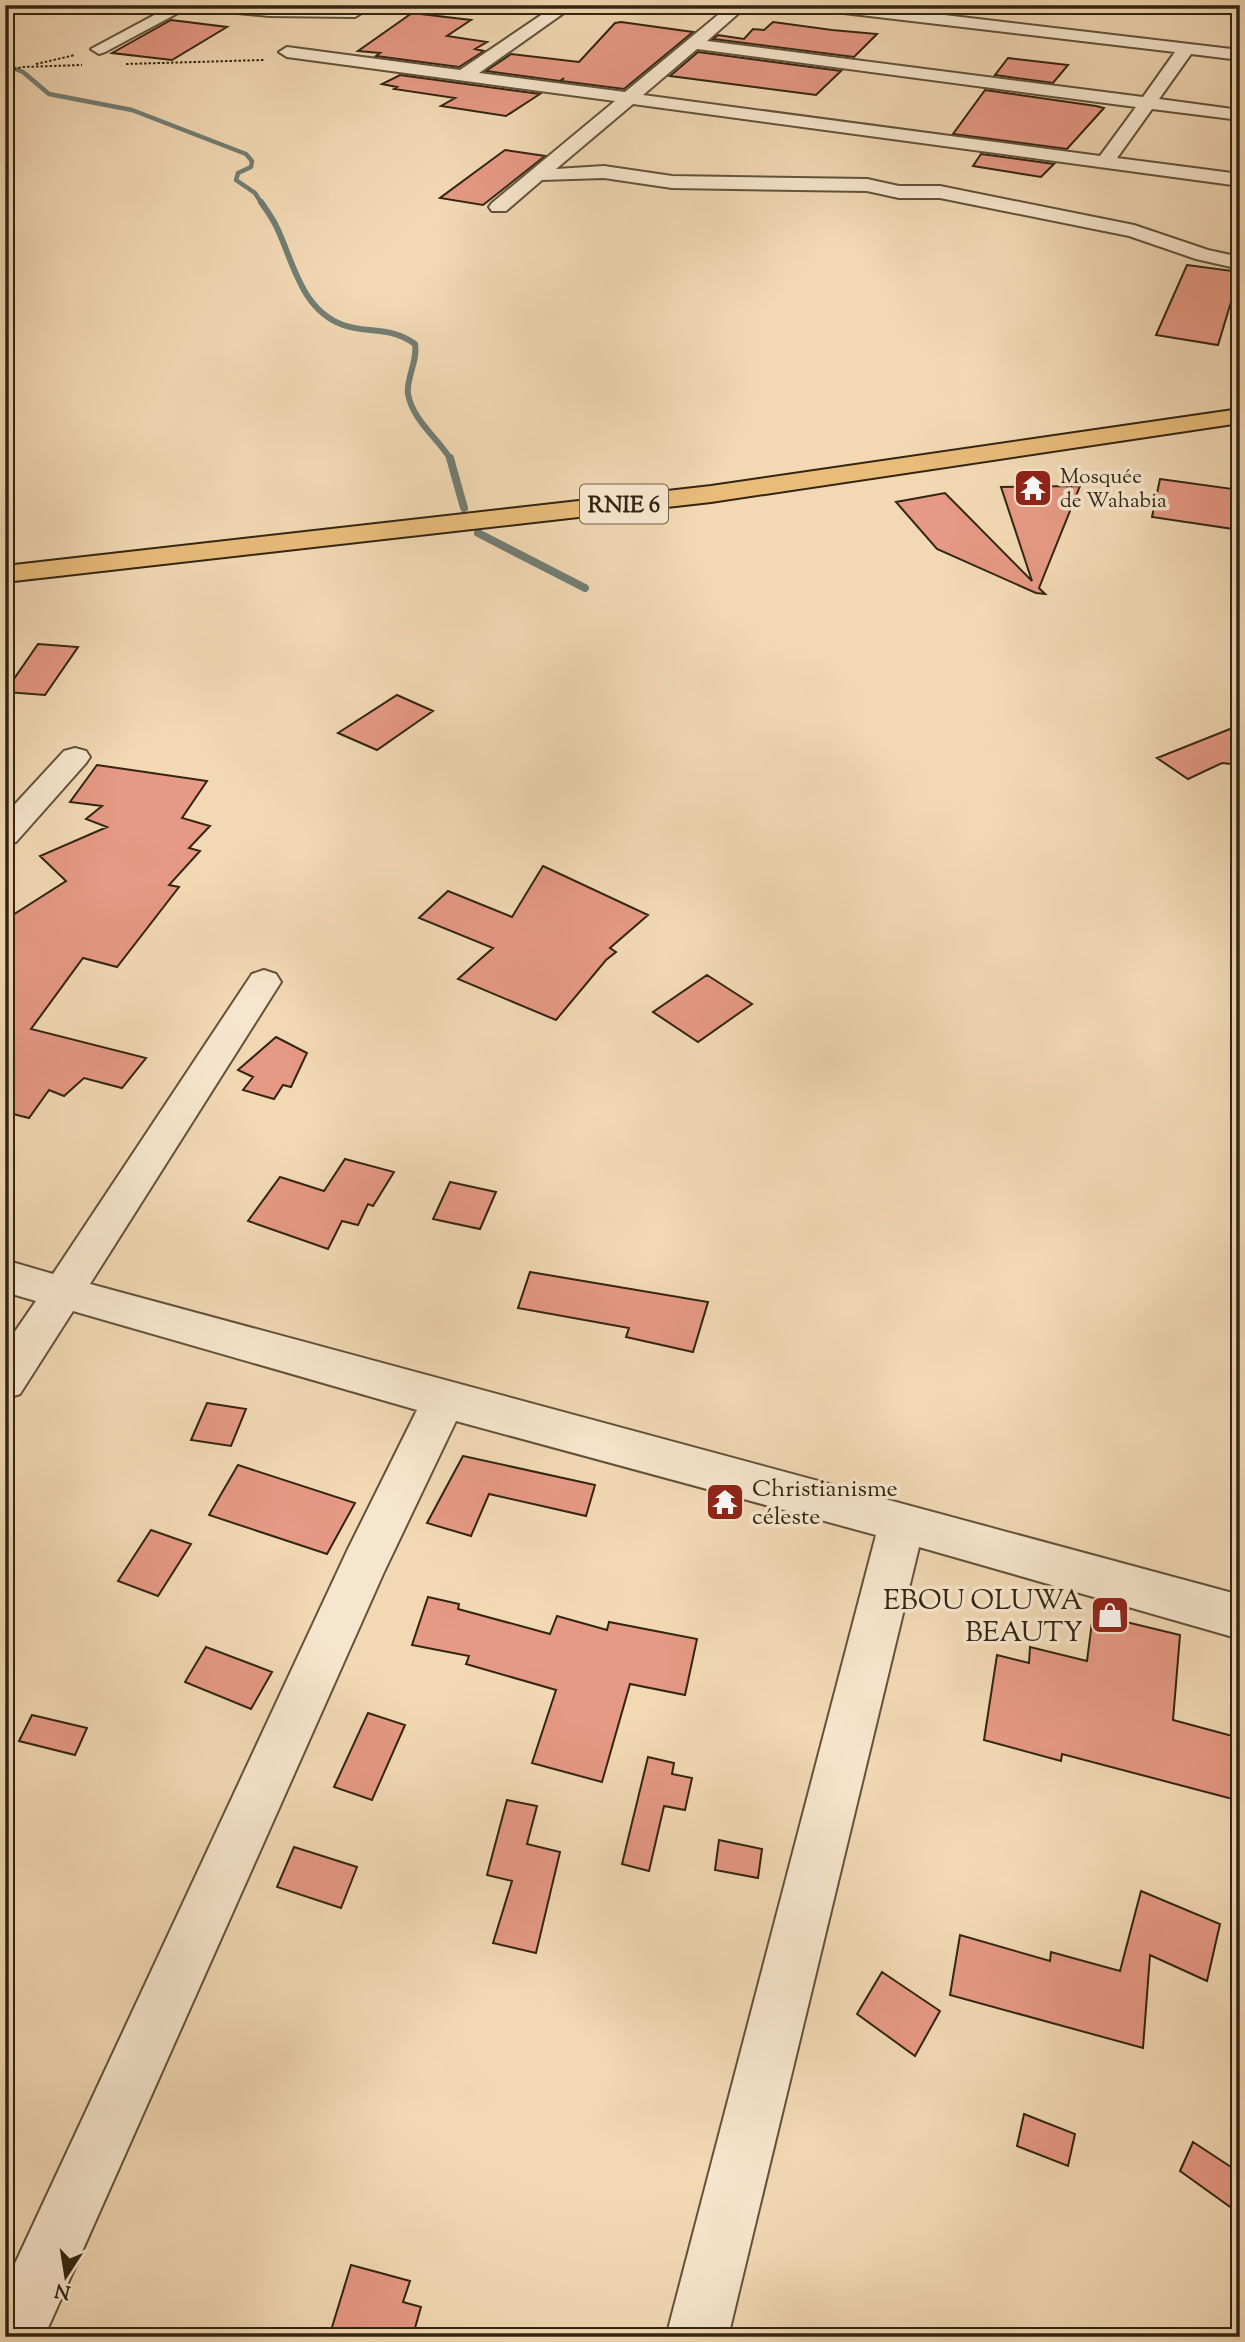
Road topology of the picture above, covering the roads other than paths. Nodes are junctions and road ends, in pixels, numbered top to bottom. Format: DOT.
graph roads {
  1 [pos="185,5"];
  2 [pos="205,5"];
  3 [pos="567,5"];
  4 [pos="740,5"];
  5 [pos="818,5"];
  6 [pos="361,9"];
  7 [pos="332,26"];
  8 [pos="310,39"];
  9 [pos="693,44"];
  10 [pos="99,49"];
  11 [pos="1186,49"];
  12 [pos="1240,55"];
  13 [pos="463,76"];
  14 [pos="629,98"];
  15 [pos="1147,103"];
  16 [pos="1240,115"];
  17 [pos="1105,162"];
  18 [pos="538,175"];
  19 [pos="1240,180"];
  20 [pos="499,207"];
  21 [pos="1240,263"];
  22 [pos="1240,416"];
  23 [pos="5,574"];
  24 [pos="75,757"];
  25 [pos="5,835"];
  26 [pos="264,982"];
  27 [pos="5,1276"];
  28 [pos="66,1293"];
  29 [pos="5,1382"];
  30 [pos="444,1399"];
  31 [pos="902,1522"];
  32 [pos="1240,1617"];
  33 [pos="13,2337"];
  34 [pos="696,2337"];
  1 -- 10 [label="street"];
  2 -- 6 [label="street"];
  3 -- 13 [label="street"];
  4 -- 9 [label="street"];
  5 -- 11 [label="street"];
  6 -- 7 [label="street"];
  8 -- 13 [label="street"];
  9 -- 14 [label="street"];
  9 -- 15 [label="street"];
  11 -- 12 [label="street"];
  11 -- 15 [label="street"];
  13 -- 14 [label="street"];
  14 -- 17 [label="street"];
  14 -- 18 [label="street"];
  15 -- 16 [label="street"];
  15 -- 17 [label="street"];
  17 -- 19 [label="street"];
  18 -- 20 [label="street"];
  18 -- 21 [label="street"];
  22 -- 23 [label="main road, RNIE 6"];
  24 -- 25 [label="street"];
  26 -- 28 [label="street"];
  27 -- 28 [label="street"];
  28 -- 29 [label="street"];
  28 -- 30 [label="street"];
  30 -- 31 [label="street"];
  30 -- 33 [label="street"];
  31 -- 32 [label="street"];
  31 -- 34 [label="street"];
}
